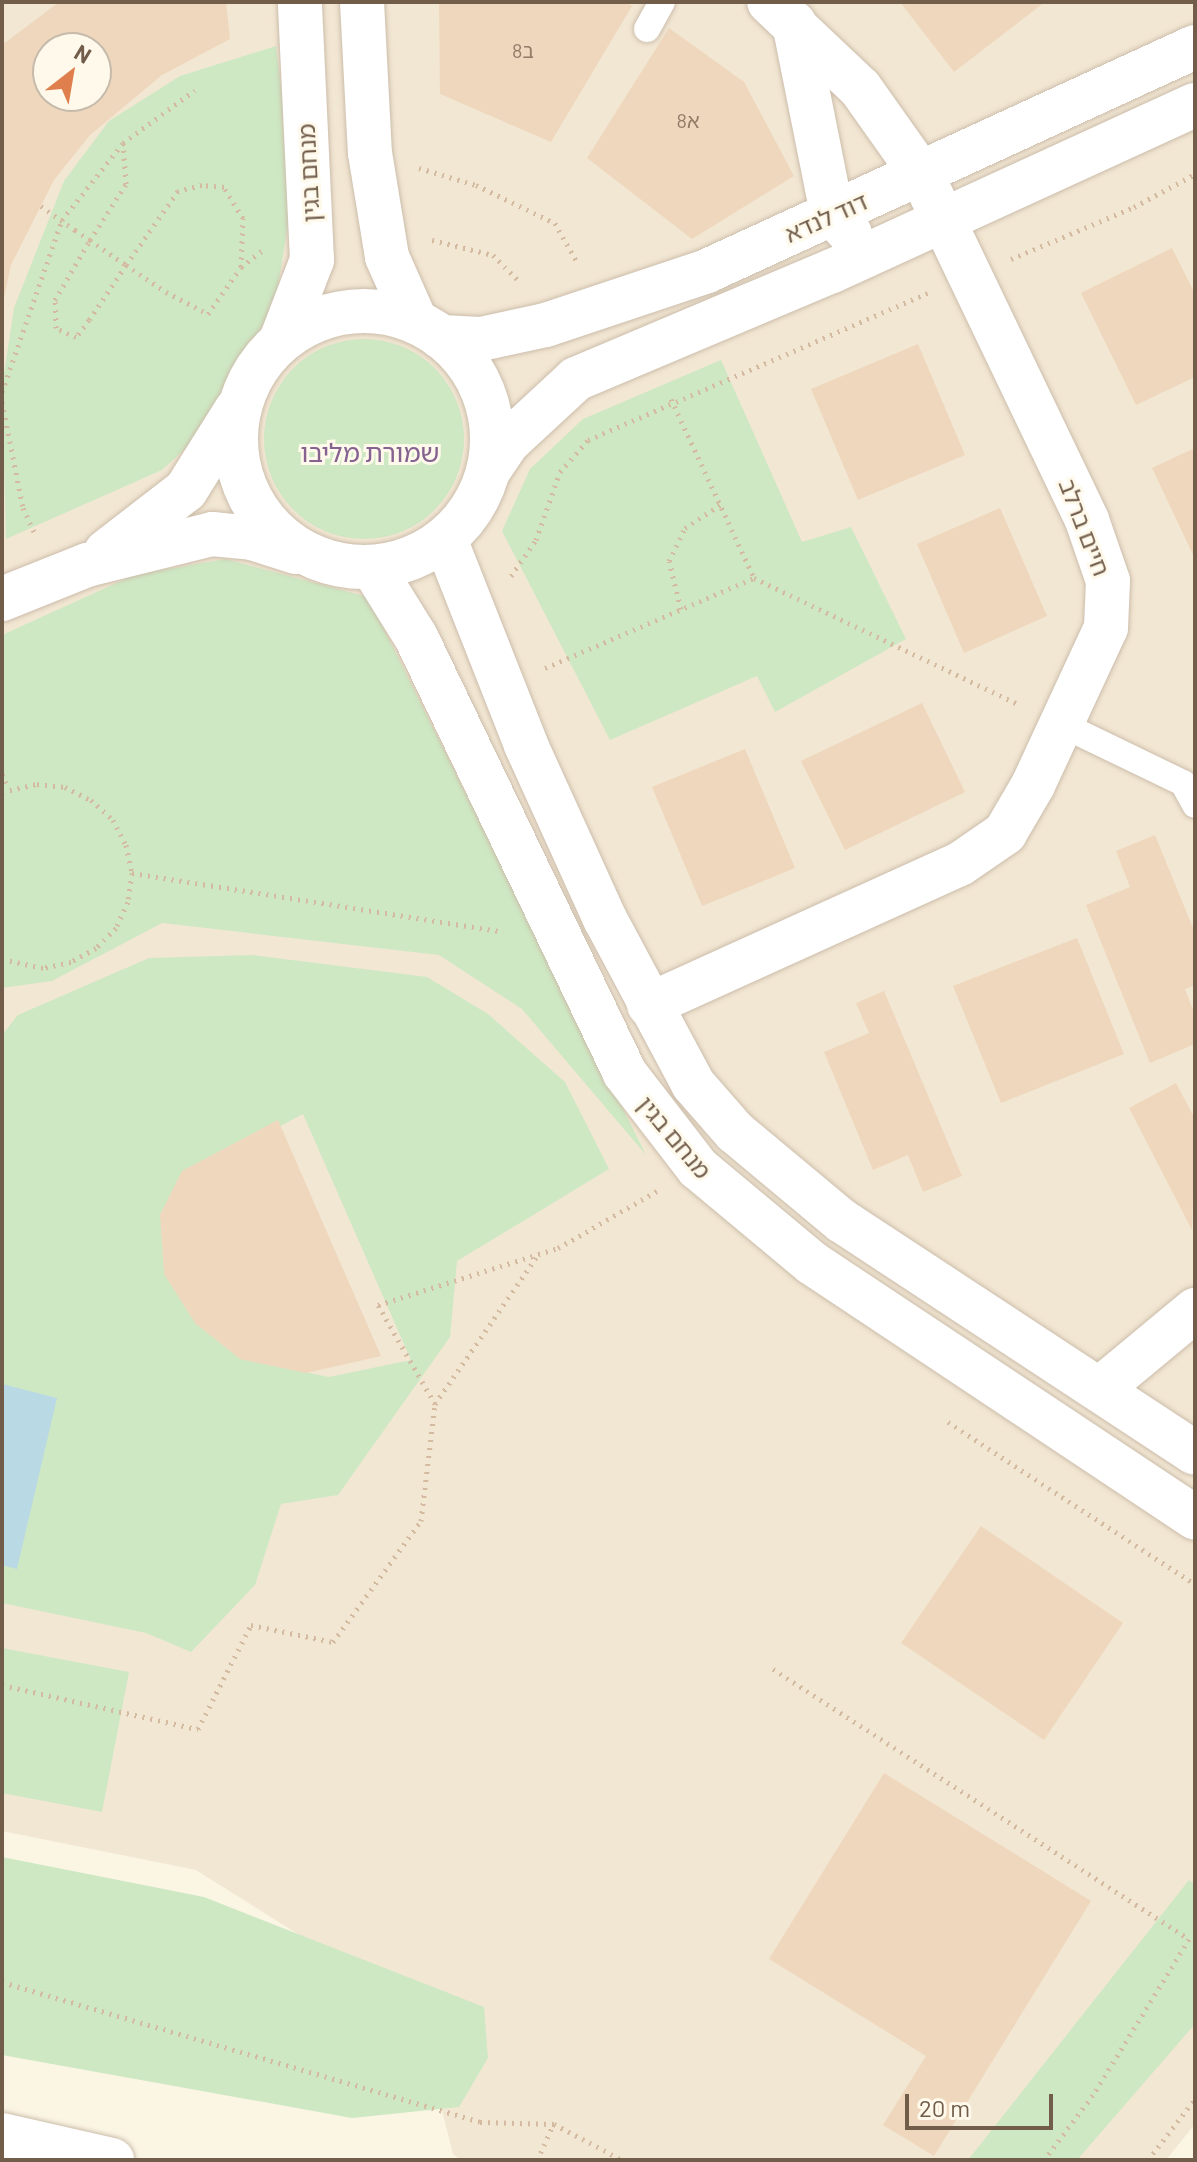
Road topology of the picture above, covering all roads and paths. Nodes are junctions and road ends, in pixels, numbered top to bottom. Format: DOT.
graph roads {
  1 [pos="300,2"];
  2 [pos="362,2"];
  3 [pos="662,2"];
  4 [pos="782,12"];
  5 [pos="647,29"];
  6 [pos="1195,47"];
  7 [pos="195,90"];
  8 [pos="1195,105"];
  9 [pos="123,143"];
  10 [pos="370,153"];
  11 [pos="921,174"];
  12 [pos="1195,174"];
  13 [pos="41,206"];
  14 [pos="832,214"];
  15 [pos="62,220"];
  16 [pos="945,221"];
  17 [pos="90,240"];
  18 [pos="268,245"];
  19 [pos="870,254"];
  20 [pos="126,265"];
  21 [pos="241,267"];
  22 [pos="971,275"];
  23 [pos="601,307"];
  24 [pos="429,329"];
  25 [pos="282,338"];
  26 [pos="647,348"];
  27 [pos="2,392"];
  28 [pos="671,400"];
  29 [pos="2,402"];
  30 [pos="239,405"];
  31 [pos="588,440"];
  32 [pos="489,470"];
  33 [pos="720,505"];
  34 [pos="23,508"];
  35 [pos="445,539"];
  36 [pos="328,563"];
  37 [pos="87,565"];
  38 [pos="373,568"];
  39 [pos="754,578"];
  40 [pos="2,599"];
  41 [pos="681,609"];
  42 [pos="543,669"];
  43 [pos="1063,725"];
  44 [pos="2,774"];
  45 [pos="5,790"];
  46 [pos="1195,805"];
  47 [pos="132,873"];
  48 [pos="558,941"];
  49 [pos="2,959"];
  50 [pos="649,1005"];
  51 [pos="698,1168"];
  52 [pos="537,1255"];
  53 [pos="1195,1310"];
  54 [pos="1100,1389"];
  55 [pos="435,1404"];
  56 [pos="948,1422"];
  57 [pos="1195,1453"];
  58 [pos="1195,1517"];
  59 [pos="1195,1584"];
  60 [pos="773,1669"];
  61 [pos="2,1685"];
  62 [pos="2,1982"];
  63 [pos="1195,2099"];
  64 [pos="554,2124"];
  65 [pos="2,2135"];
  66 [pos="112,2160"];
  67 [pos="537,2160"];
  68 [pos="622,2160"];
  69 [pos="1044,2160"];
  70 [pos="1148,2160"];
  1 -- 25 [label="street, מנחם בגין"];
  2 -- 10 [label="street"];
  3 -- 5 [label="lane"];
  4 -- 11 [label="street, חיים ברלב"];
  4 -- 14 [label="street, חיים ברלב"];
  6 -- 11 [label="street, דוד לנדא"];
  7 -- 9 [label="path"];
  8 -- 16 [label="street"];
  9 -- 15 [label="path"];
  9 -- 17 [label="path"];
  10 -- 23 [label="path"];
  10 -- 24 [label="street"];
  11 -- 14 [label="street, דוד לנדא"];
  11 -- 16 [label="street, חיים ברלב"];
  12 -- 22 [label="path"];
  13 -- 15 [label="path"];
  14 -- 19 [label="street"];
  14 -- 23 [label="street, דוד לנדא"];
  15 -- 17 [label="path"];
  15 -- 27 [label="path"];
  16 -- 19 [label="street"];
  16 -- 22 [label="street, חיים ברלב"];
  17 -- 20 [label="path"];
  17 -- 20 [label="path"];
  18 -- 21 [label="path"];
  19 -- 26 [label="street"];
  20 -- 21 [label="path"];
  20 -- 21 [label="path"];
  22 -- 28 [label="path"];
  22 -- 43 [label="street, חיים ברלב"];
  23 -- 24 [label="street, דוד לנדא"];
  24 -- 25 [label="street"];
  24 -- 32 [label="street"];
  25 -- 30 [label="street"];
  26 -- 28 [label="path"];
  26 -- 32 [label="street"];
  28 -- 31 [label="path"];
  28 -- 33 [label="path"];
  29 -- 34 [label="path"];
  30 -- 36 [label="street"];
  30 -- 37 [label="street"];
  32 -- 35 [label="street"];
  33 -- 39 [label="path"];
  33 -- 41 [label="path"];
  35 -- 38 [label="street"];
  35 -- 50 [label="street, מנחם בגין"];
  36 -- 37 [label="street"];
  36 -- 38 [label="street"];
  37 -- 40 [label="street"];
  38 -- 48 [label="street, מנחם בגין"];
  39 -- 41 [label="path"];
  39 -- 43 [label="path"];
  41 -- 42 [label="path"];
  43 -- 46 [label="lane"];
  43 -- 50 [label="street, חיים ברלב"];
  44 -- 45 [label="path"];
  45 -- 47 [label="path"];
  47 -- 48 [label="path"];
  47 -- 49 [label="path"];
  48 -- 51 [label="street, מנחם בגין"];
  50 -- 54 [label="street, מנחם בגין"];
  51 -- 52 [label="path"];
  51 -- 58 [label="street, מנחם בגין"];
  52 -- 55 [label="path"];
  52 -- 55 [label="path"];
  53 -- 54 [label="street"];
  54 -- 57 [label="street, מנחם בגין"];
  55 -- 61 [label="path"];
  56 -- 59 [label="path"];
  60 -- 69 [label="path"];
  62 -- 64 [label="path"];
  63 -- 70 [label="path"];
  64 -- 67 [label="path"];
  64 -- 68 [label="path"];
  65 -- 66 [label="street"];
}
